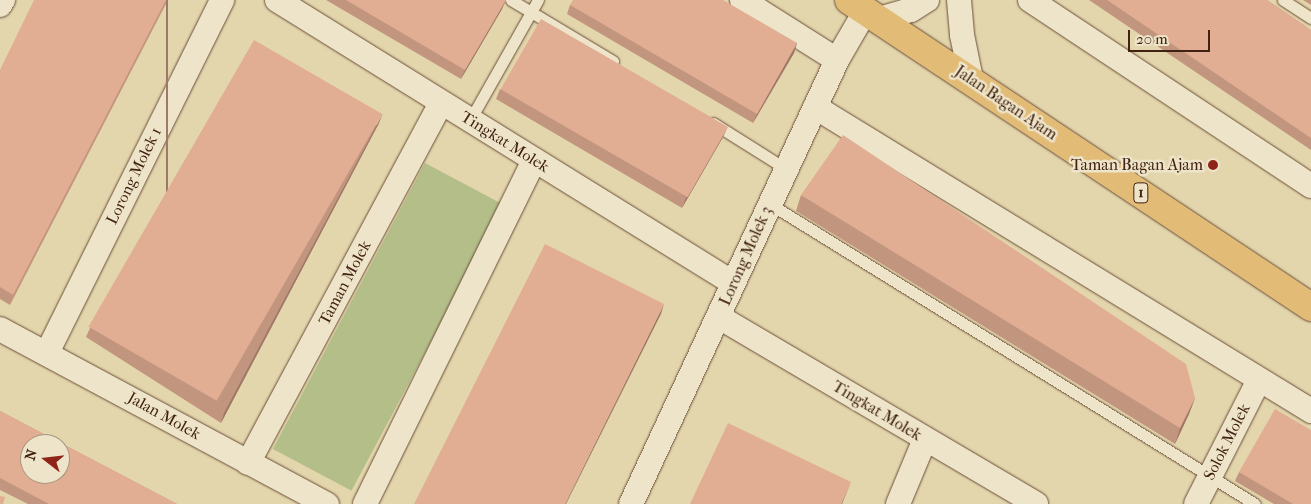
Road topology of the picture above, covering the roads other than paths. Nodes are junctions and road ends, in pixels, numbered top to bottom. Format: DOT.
graph roads {
  1 [pos="3,0"];
  2 [pos="222,0"];
  3 [pos="277,0"];
  4 [pos="511,0"];
  5 [pos="538,0"];
  6 [pos="742,0"];
  7 [pos="927,0"];
  8 [pos="959,0"];
  9 [pos="1030,0"];
  10 [pos="1283,0"];
  11 [pos="0,5"];
  12 [pos="865,10"];
  13 [pos="531,12"];
  14 [pos="1311,18"];
  15 [pos="837,60"];
  16 [pos="622,67"];
  17 [pos="971,79"];
  18 [pos="441,103"];
  19 [pos="815,107"];
  20 [pos="704,118"];
  21 [pos="470,120"];
  22 [pos="534,160"];
  23 [pos="786,169"];
  24 [pos="1311,186"];
  25 [pos="770,204"];
  26 [pos="734,283"];
  27 [pos="1311,307"];
  28 [pos="719,317"];
  29 [pos="0,329"];
  30 [pos="47,353"];
  31 [pos="1259,380"];
  32 [pos="1311,411"];
  33 [pos="925,439"];
  34 [pos="248,463"];
  35 [pos="1210,476"];
  36 [pos="327,504"];
  37 [pos="365,504"];
  38 [pos="631,504"];
  39 [pos="898,504"];
  40 [pos="1036,504"];
  41 [pos="1196,504"];
  42 [pos="1255,504"];
  1 -- 11 [label="street"];
  2 -- 30 [label="street, Lorong Molek 1"];
  3 -- 18 [label="street, Tingkat Molek"];
  4 -- 13 [label="lane"];
  5 -- 13 [label="lane"];
  6 -- 15 [label="street"];
  7 -- 12 [label="street"];
  8 -- 17 [label="street"];
  9 -- 24 [label="street"];
  10 -- 14 [label="lane"];
  12 -- 15 [label="street, Lorong Molek 3"];
  12 -- 17 [label="main road, Jalan Bagan Ajam / 1"];
  13 -- 16 [label="lane"];
  13 -- 21 [label="lane"];
  15 -- 19 [label="street, Lorong Molek 3"];
  17 -- 27 [label="main road, Jalan Bagan Ajam / 1"];
  18 -- 21 [label="street, Tingkat Molek"];
  18 -- 34 [label="street, Taman Molek"];
  19 -- 23 [label="street, Lorong Molek 3"];
  19 -- 31 [label="street"];
  20 -- 23 [label="lane"];
  21 -- 22 [label="street, Tingkat Molek"];
  22 -- 26 [label="street, Tingkat Molek"];
  22 -- 37 [label="street"];
  23 -- 25 [label="street, Lorong Molek 3"];
  25 -- 26 [label="street, Lorong Molek 3"];
  25 -- 35 [label="lane"];
  26 -- 28 [label="street, Lorong Molek 3"];
  28 -- 33 [label="street, Tingkat Molek"];
  28 -- 38 [label="street, Lorong Molek 3"];
  29 -- 30 [label="street, Jalan Molek"];
  30 -- 34 [label="street, Jalan Molek"];
  31 -- 32 [label="street"];
  31 -- 35 [label="street, Solok Molek"];
  33 -- 39 [label="street"];
  33 -- 40 [label="street, Tingkat Molek"];
  34 -- 36 [label="street, Jalan Molek"];
  35 -- 41 [label="street, Solok Molek"];
  35 -- 42 [label="lane"];
}
